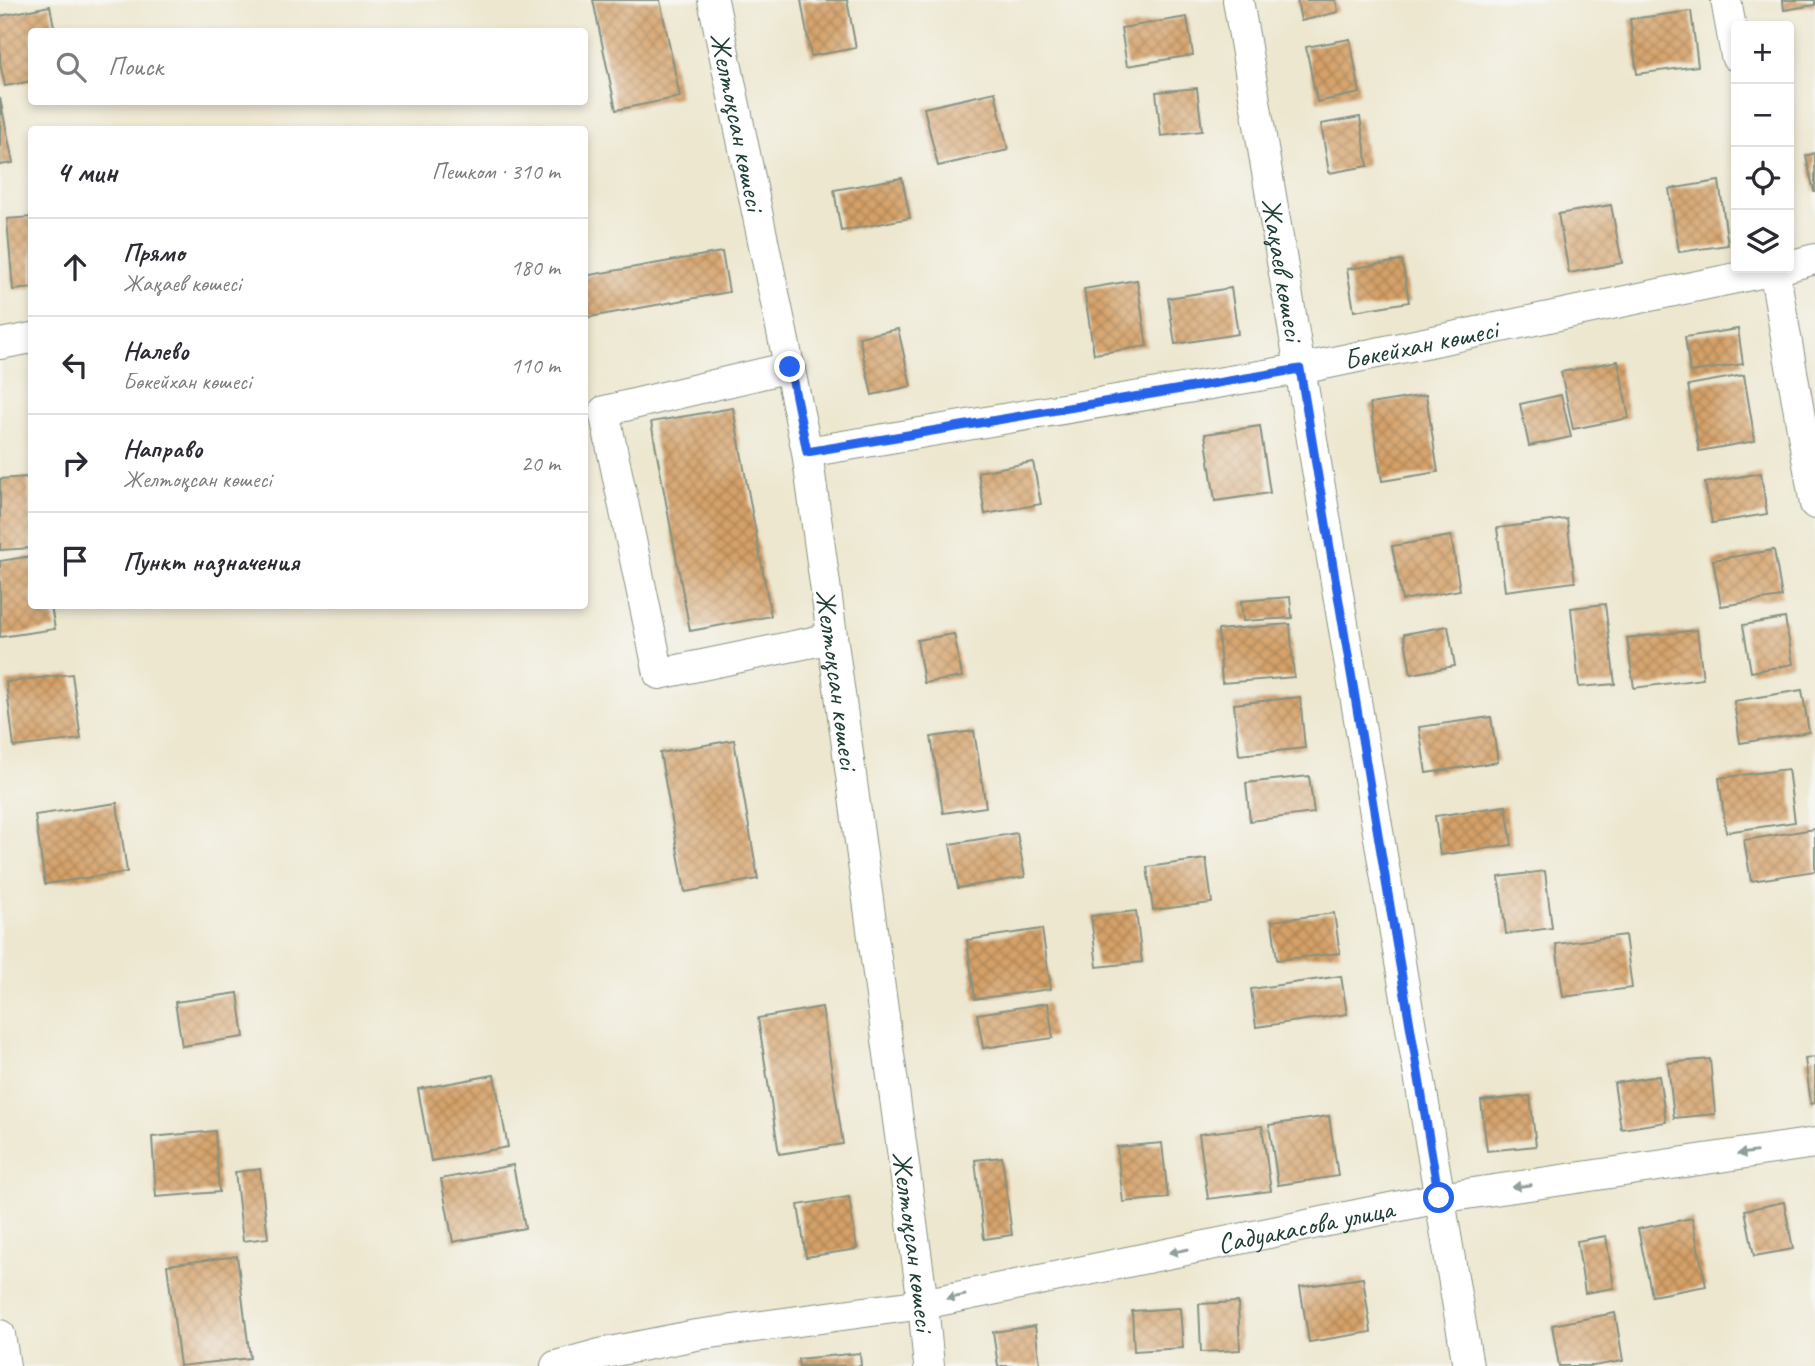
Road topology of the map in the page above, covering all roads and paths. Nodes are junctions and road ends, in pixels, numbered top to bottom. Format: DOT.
graph roads {
  1 [pos="713,0"];
  2 [pos="1238,0"];
  3 [pos="1726,0"];
  4 [pos="1731,28"];
  5 [pos="1815,259"];
  6 [pos="1794,264"];
  7 [pos="1756,273"];
  8 [pos="1781,273"];
  9 [pos="28,339"];
  10 [pos="0,344"];
  11 [pos="790,367"];
  12 [pos="1300,369"];
  13 [pos="807,452"];
  14 [pos="1815,504"];
  15 [pos="832,638"];
  16 [pos="1815,1143"];
  17 [pos="1439,1198"];
  18 [pos="923,1304"];
  19 [pos="0,1335"];
  20 [pos="5,1366"];
  21 [pos="556,1366"];
  22 [pos="929,1366"];
  23 [pos="1468,1366"];
  1 -- 11 [label="street, Желтоқсан көшесі"];
  2 -- 12 [label="street, Жақаев көшесі"];
  3 -- 4 [label="street"];
  5 -- 6 [label="street, Бөкейхан көшесі"];
  7 -- 12 [label="street, Бөкейхан көшесі"];
  8 -- 14 [label="street"];
  9 -- 10 [label="street"];
  11 -- 13 [label="street, Желтоқсан көшесі"];
  11 -- 15 [label="street"];
  12 -- 13 [label="street, Бөкейхан көшесі"];
  12 -- 17 [label="street, Жақаев көшесі"];
  13 -- 15 [label="street, Желтоқсан көшесі"];
  15 -- 18 [label="street, Желтоқсан көшесі"];
  16 -- 17 [label="street, Садуакасова улица, one-way"];
  17 -- 18 [label="street, Садуакасова улица, one-way"];
  17 -- 23 [label="street, Жақаев көшесі"];
  18 -- 21 [label="street, Садуакасова улица"];
  18 -- 22 [label="street, Желтоқсан көшесі"];
  19 -- 20 [label="street"];
}
